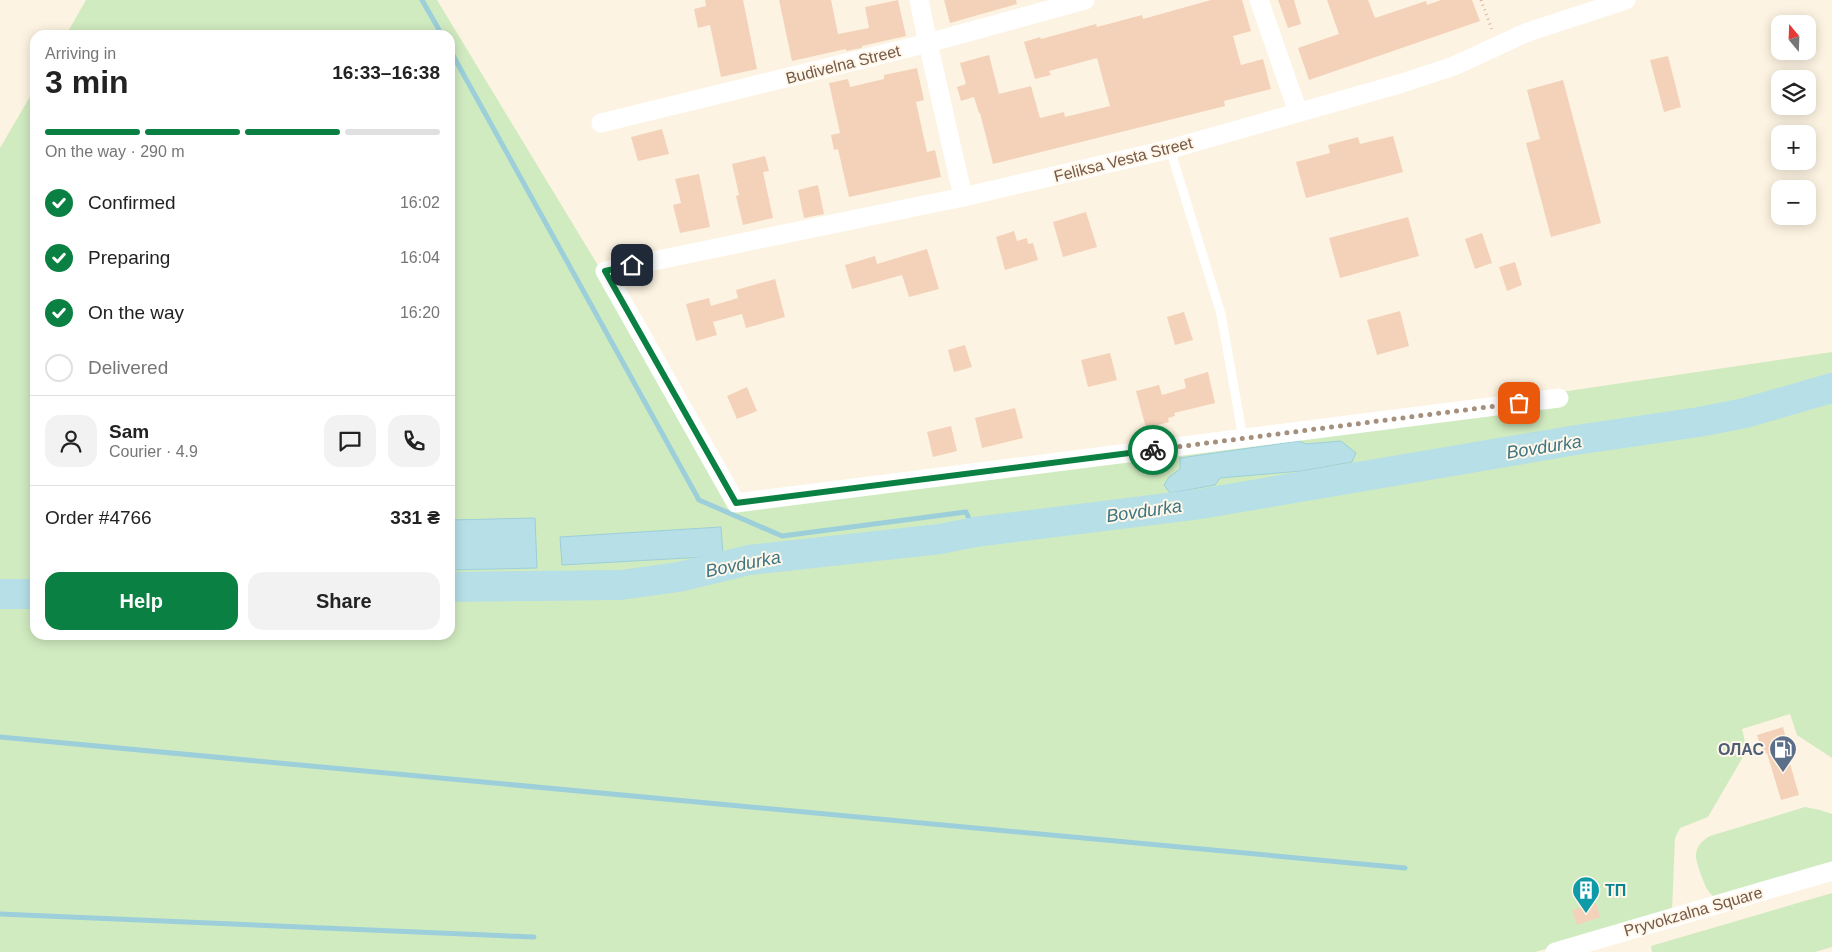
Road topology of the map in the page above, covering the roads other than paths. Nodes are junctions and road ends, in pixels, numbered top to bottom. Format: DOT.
graph roads {
  1 [pos="920,0"];
  2 [pos="1085,0"];
  3 [pos="1259,0"];
  4 [pos="1626,0"];
  5 [pos="928,43"];
  6 [pos="1298,112"];
  7 [pos="601,123"];
  8 [pos="1170,149"];
  9 [pos="963,197"];
  10 [pos="1559,398"];
  11 [pos="1243,438"];
  12 [pos="1832,871"];
  13 [pos="1555,952"];
  1 -- 5 [label="street"];
  2 -- 5 [label="street, Budivelna Street"];
  3 -- 6 [label="street"];
  4 -- 6 [label="street, Feliksa Vesta Street"];
  5 -- 7 [label="street, Budivelna Street"];
  5 -- 9 [label="street"];
  6 -- 8 [label="street, Feliksa Vesta Street"];
  8 -- 9 [label="street, Feliksa Vesta Street"];
  8 -- 11 [label="lane"];
  9 -- 11 [label="street, Feliksa Vesta Street"];
  10 -- 11 [label="street"];
  12 -- 13 [label="street, Pryvokzalna Square"];
}
